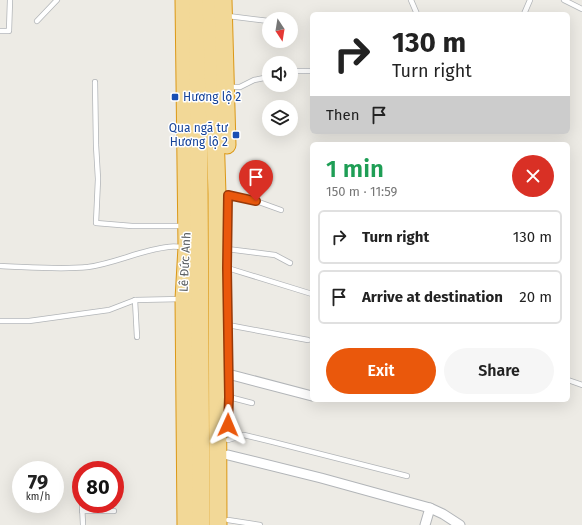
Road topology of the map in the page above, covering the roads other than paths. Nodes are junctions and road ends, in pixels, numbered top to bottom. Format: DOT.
graph roads {
  1 [pos="10,0"];
  2 [pos="58,0"];
  3 [pos="411,0"];
  4 [pos="530,0"];
  5 [pos="564,0"];
  6 [pos="207,3"];
  7 [pos="582,9"];
  8 [pos="416,12"];
  9 [pos="525,12"];
  10 [pos="262,18"];
  11 [pos="37,21"];
  12 [pos="0,31"];
  13 [pos="298,70"];
  14 [pos="310,71"];
  15 [pos="262,78"];
  16 [pos="95,82"];
  17 [pos="226,87"];
  18 [pos="222,195"];
  19 [pos="281,210"];
  20 [pos="187,226"];
  21 [pos="187,246"];
  22 [pos="222,247"];
  23 [pos="290,263"];
  24 [pos="0,266"];
  25 [pos="222,266"];
  26 [pos="310,293"];
  27 [pos="184,299"];
  28 [pos="135,300"];
  29 [pos="0,321"];
  30 [pos="225,328"];
  31 [pos="137,337"];
  32 [pos="308,340"];
  33 [pos="228,374"];
  34 [pos="570,381"];
  35 [pos="582,385"];
  36 [pos="310,395"];
  37 [pos="229,397"];
  38 [pos="252,402"];
  39 [pos="228,447"];
  40 [pos="407,476"];
  41 [pos="430,508"];
  42 [pos="82,513"];
  43 [pos="225,523"];
  44 [pos="83,525"];
  45 [pos="186,525"];
  46 [pos="201,525"];
  47 [pos="260,525"];
  48 [pos="425,525"];
  49 [pos="460,525"];
  1 -- 12 [label="lane"];
  2 -- 11 [label="lane"];
  3 -- 8 [label="lane"];
  4 -- 9 [label="lane"];
  5 -- 7 [label="lane"];
  6 -- 10 [label="lane"];
  6 -- 17 [label="highway"];
  6 -- 18 [label="highway"];
  6 -- 20 [label="highway, Lê Đức Anh"];
  6 -- 46 [label="highway, Lê Đức Anh"];
  13 -- 14 [label="lane"];
  15 -- 17 [label="lane"];
  16 -- 20 [label="lane"];
  17 -- 18 [label="highway"];
  18 -- 19 [label="lane"];
  18 -- 22 [label="highway"];
  18 -- 22 [label="highway"];
  20 -- 21 [label="highway, Lê Đức Anh"];
  21 -- 24 [label="lane"];
  21 -- 27 [label="highway, Lê Đức Anh"];
  22 -- 23 [label="lane"];
  22 -- 25 [label="highway"];
  25 -- 26 [label="lane"];
  25 -- 30 [label="highway"];
  27 -- 28 [label="lane"];
  27 -- 45 [label="highway, Lê Đức Anh"];
  28 -- 29 [label="lane"];
  28 -- 31 [label="lane"];
  30 -- 32 [label="lane"];
  30 -- 33 [label="highway"];
  30 -- 43 [label="highway"];
  33 -- 36 [label="street"];
  33 -- 37 [label="highway"];
  34 -- 35 [label="lane"];
  37 -- 38 [label="lane"];
  37 -- 39 [label="highway"];
  39 -- 40 [label="lane"];
  39 -- 41 [label="street"];
  39 -- 43 [label="highway"];
  41 -- 48 [label="street"];
  41 -- 49 [label="street"];
  42 -- 44 [label="lane"];
  43 -- 47 [label="lane"];
}
